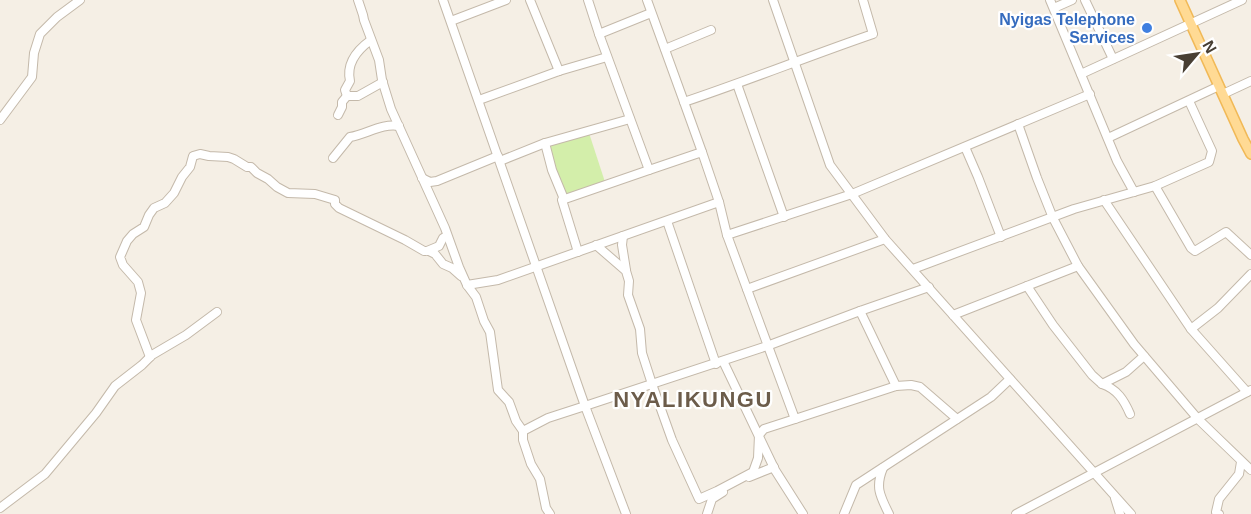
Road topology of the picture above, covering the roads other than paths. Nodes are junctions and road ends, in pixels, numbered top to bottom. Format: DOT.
graph roads {
  1 [pos="80,0"];
  2 [pos="358,0"];
  3 [pos="443,0"];
  4 [pos="506,0"];
  5 [pos="530,0"];
  6 [pos="588,0"];
  7 [pos="647,0"];
  8 [pos="773,0"];
  9 [pos="1050,0"];
  10 [pos="1072,0"];
  11 [pos="1084,0"];
  12 [pos="1180,0"];
  13 [pos="1242,0"];
  14 [pos="866,1"];
  15 [pos="1054,8"];
  16 [pos="651,13"];
  17 [pos="451,21"];
  18 [pos="1191,23"];
  19 [pos="711,30"];
  20 [pos="599,34"];
  21 [pos="371,40"];
  22 [pos="665,49"];
  23 [pos="607,57"];
  24 [pos="1113,59"];
  25 [pos="795,61"];
  26 [pos="559,71"];
  27 [pos="1082,74"];
  28 [pos="1251,81"];
  29 [pos="383,82"];
  30 [pos="737,84"];
  31 [pos="1221,90"];
  32 [pos="1090,94"];
  33 [pos="348,96"];
  34 [pos="479,100"];
  35 [pos="1189,101"];
  36 [pos="684,102"];
  37 [pos="338,115"];
  38 [pos="630,119"];
  39 [pos="0,120"];
  40 [pos="1018,124"];
  41 [pos="399,126"];
  42 [pos="1108,138"];
  43 [pos="1247,138"];
  44 [pos="545,143"];
  45 [pos="965,147"];
  46 [pos="702,152"];
  47 [pos="1251,154"];
  48 [pos="333,158"];
  49 [pos="499,159"];
  50 [pos="649,170"];
  51 [pos="423,178"];
  52 [pos="437,181"];
  53 [pos="1155,186"];
  54 [pos="1134,192"];
  55 [pos="430,194"];
  56 [pos="852,194"];
  57 [pos="564,199"];
  58 [pos="1104,200"];
  59 [pos="719,202"];
  60 [pos="784,217"];
  61 [pos="1053,218"];
  62 [pos="667,221"];
  63 [pos="728,235"];
  64 [pos="447,236"];
  65 [pos="623,236"];
  66 [pos="1000,237"];
  67 [pos="885,239"];
  68 [pos="596,245"];
  69 [pos="427,251"];
  70 [pos="578,252"];
  71 [pos="1251,255"];
  72 [pos="1078,266"];
  73 [pos="536,267"];
  74 [pos="913,269"];
  75 [pos="626,271"];
  76 [pos="1251,274"];
  77 [pos="465,282"];
  78 [pos="1028,286"];
  79 [pos="929,287"];
  80 [pos="747,289"];
  81 [pos="860,311"];
  82 [pos="218,312"];
  83 [pos="953,315"];
  84 [pos="1191,329"];
  85 [pos="767,346"];
  86 [pos="1144,356"];
  87 [pos="150,357"];
  88 [pos="719,362"];
  89 [pos="1120,375"];
  90 [pos="1010,379"];
  91 [pos="652,384"];
  92 [pos="1102,384"];
  93 [pos="896,386"];
  94 [pos="1249,391"];
  95 [pos="1118,394"];
  96 [pos="585,406"];
  97 [pos="1130,414"];
  98 [pos="795,419"];
  99 [pos="957,419"];
  100 [pos="1198,419"];
  101 [pos="523,431"];
  102 [pos="759,435"];
  103 [pos="1241,462"];
  104 [pos="774,467"];
  105 [pos="883,467"];
  106 [pos="1251,470"];
  107 [pos="1094,472"];
  108 [pos="1114,496"];
  109 [pos="0,508"];
  110 [pos="550,514"];
  111 [pos="626,514"];
  112 [pos="707,514"];
  113 [pos="803,514"];
  114 [pos="844,514"];
  115 [pos="889,514"];
  116 [pos="1016,514"];
  117 [pos="1120,514"];
  118 [pos="1131,514"];
  119 [pos="1219,514"];
  1 -- 39 [label="street"];
  2 -- 21 [label="street"];
  3 -- 17 [label="street"];
  4 -- 17 [label="street"];
  5 -- 26 [label="street"];
  6 -- 20 [label="street"];
  7 -- 16 [label="street"];
  8 -- 25 [label="street"];
  9 -- 15 [label="street"];
  10 -- 15 [label="street"];
  11 -- 24 [label="street"];
  12 -- 18 [label="main road"];
  13 -- 18 [label="street"];
  14 -- 25 [label="street"];
  15 -- 27 [label="street"];
  16 -- 20 [label="street"];
  16 -- 22 [label="street"];
  17 -- 34 [label="street"];
  18 -- 24 [label="street"];
  18 -- 31 [label="main road"];
  19 -- 22 [label="street"];
  20 -- 23 [label="street"];
  21 -- 29 [label="street"];
  21 -- 33 [label="street"];
  22 -- 36 [label="street"];
  23 -- 26 [label="street"];
  23 -- 38 [label="street"];
  24 -- 27 [label="street"];
  25 -- 30 [label="street"];
  25 -- 56 [label="street"];
  26 -- 34 [label="street"];
  27 -- 32 [label="street"];
  28 -- 31 [label="street"];
  29 -- 33 [label="street"];
  29 -- 41 [label="street"];
  30 -- 36 [label="street"];
  30 -- 60 [label="street"];
  31 -- 35 [label="street"];
  31 -- 43 [label="main road"];
  32 -- 40 [label="street"];
  32 -- 42 [label="street"];
  33 -- 37 [label="street"];
  34 -- 49 [label="street"];
  35 -- 42 [label="street"];
  35 -- 53 [label="street"];
  36 -- 46 [label="street"];
  38 -- 44 [label="street"];
  38 -- 50 [label="street"];
  40 -- 45 [label="street"];
  40 -- 61 [label="street"];
  41 -- 48 [label="street"];
  41 -- 51 [label="street"];
  42 -- 54 [label="street"];
  43 -- 47 [label="main road"];
  44 -- 49 [label="street"];
  44 -- 57 [label="street"];
  45 -- 56 [label="street"];
  45 -- 66 [label="street"];
  46 -- 50 [label="street"];
  46 -- 59 [label="street"];
  49 -- 52 [label="street"];
  49 -- 73 [label="street"];
  50 -- 57 [label="street"];
  51 -- 52 [label="street"];
  51 -- 55 [label="street"];
  52 -- 55 [label="street"];
  53 -- 54 [label="street"];
  53 -- 71 [label="street"];
  54 -- 58 [label="street"];
  55 -- 64 [label="street"];
  56 -- 60 [label="street"];
  56 -- 67 [label="street"];
  57 -- 70 [label="street"];
  58 -- 61 [label="street"];
  58 -- 84 [label="street"];
  59 -- 62 [label="street"];
  59 -- 63 [label="street"];
  60 -- 63 [label="street"];
  61 -- 66 [label="street"];
  61 -- 72 [label="street"];
  62 -- 65 [label="street"];
  62 -- 88 [label="street"];
  63 -- 80 [label="street"];
  64 -- 69 [label="street"];
  64 -- 77 [label="street"];
  65 -- 68 [label="street"];
  65 -- 75 [label="street"];
  66 -- 74 [label="street"];
  67 -- 74 [label="street"];
  67 -- 80 [label="street"];
  68 -- 70 [label="street"];
  68 -- 75 [label="street"];
  69 -- 77 [label="street"];
  69 -- 87 [label="street"];
  70 -- 73 [label="street"];
  72 -- 78 [label="street"];
  72 -- 86 [label="street"];
  73 -- 77 [label="street"];
  73 -- 96 [label="street"];
  74 -- 79 [label="street"];
  75 -- 91 [label="street"];
  76 -- 84 [label="street"];
  77 -- 101 [label="street"];
  78 -- 83 [label="street"];
  78 -- 92 [label="street"];
  79 -- 81 [label="street"];
  79 -- 83 [label="street"];
  80 -- 85 [label="street"];
  81 -- 85 [label="street"];
  81 -- 93 [label="street"];
  82 -- 87 [label="street"];
  83 -- 90 [label="street"];
  84 -- 94 [label="street"];
  85 -- 88 [label="street"];
  85 -- 98 [label="street"];
  86 -- 89 [label="street"];
  86 -- 100 [label="street"];
  87 -- 109 [label="street"];
  88 -- 91 [label="street"];
  88 -- 102 [label="street"];
  89 -- 92 [label="street"];
  89 -- 95 [label="street"];
  90 -- 99 [label="street"];
  90 -- 107 [label="street"];
  91 -- 96 [label="street"];
  91 -- 102 [label="street"];
  92 -- 95 [label="street"];
  93 -- 98 [label="street"];
  93 -- 99 [label="street"];
  94 -- 100 [label="street"];
  95 -- 97 [label="street"];
  96 -- 101 [label="street"];
  96 -- 111 [label="street"];
  98 -- 102 [label="street"];
  99 -- 105 [label="street"];
  100 -- 103 [label="street"];
  100 -- 107 [label="street"];
  101 -- 110 [label="street"];
  102 -- 104 [label="street"];
  103 -- 106 [label="street"];
  103 -- 119 [label="street"];
  104 -- 112 [label="street"];
  104 -- 113 [label="street"];
  105 -- 114 [label="street"];
  105 -- 115 [label="street"];
  107 -- 108 [label="street"];
  107 -- 116 [label="street"];
  108 -- 117 [label="street"];
  108 -- 118 [label="street"];
}
